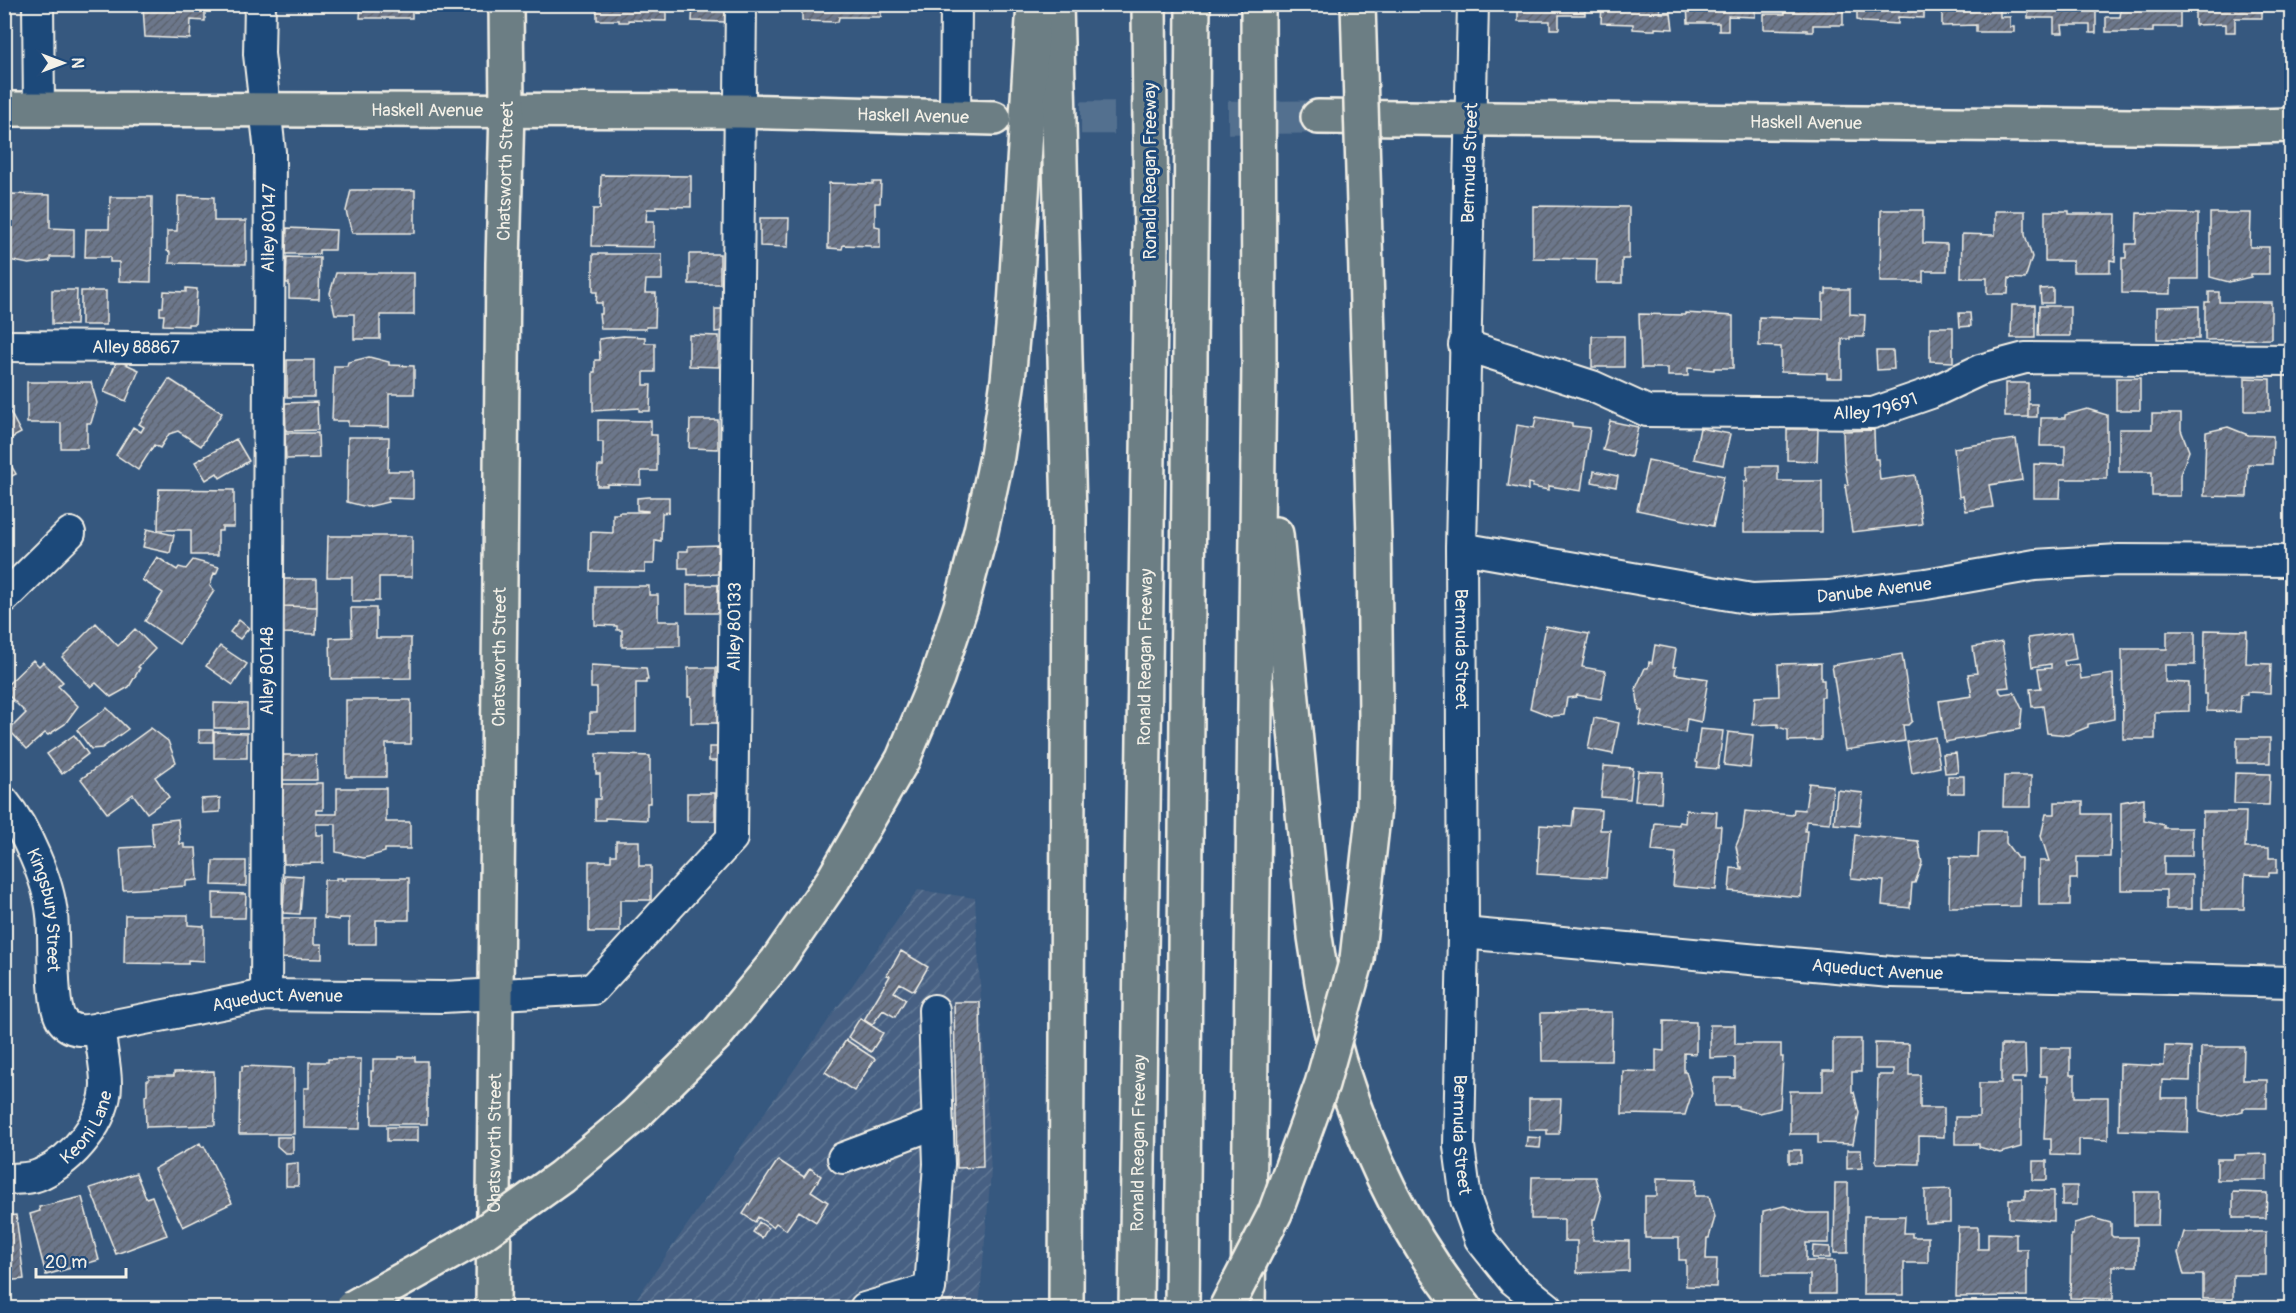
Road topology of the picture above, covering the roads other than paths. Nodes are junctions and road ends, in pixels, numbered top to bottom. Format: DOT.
graph roads {
  1 [pos="38,4"];
  2 [pos="260,4"];
  3 [pos="506,4"];
  4 [pos="741,4"];
  5 [pos="956,4"];
  6 [pos="1034,4"];
  7 [pos="1056,4"];
  8 [pos="1149,4"];
  9 [pos="1193,4"];
  10 [pos="1258,4"];
  11 [pos="1358,4"];
  12 [pos="1473,4"];
  13 [pos="4,109"];
  14 [pos="39,109"];
  15 [pos="266,109"];
  16 [pos="507,110"];
  17 [pos="740,111"];
  18 [pos="955,115"];
  19 [pos="1318,117"];
  20 [pos="994,118"];
  21 [pos="1472,118"];
  22 [pos="2292,125"];
  23 [pos="1464,345"];
  24 [pos="4,346"];
  25 [pos="268,348"];
  26 [pos="2292,360"];
  27 [pos="1259,363"];
  28 [pos="70,533"];
  29 [pos="1461,548"];
  30 [pos="2292,561"];
  31 [pos="4,598"];
  32 [pos="6,803"];
  33 [pos="1463,933"];
  34 [pos="2292,982"];
  35 [pos="266,995"];
  36 [pos="496,995"];
  37 [pos="934,1010"];
  38 [pos="64,1023"];
  39 [pos="99,1028"];
  40 [pos="937,1123"];
  41 [pos="843,1158"];
  42 [pos="4,1179"];
  43 [pos="929,1299"];
  44 [pos="352,1308"];
  45 [pos="493,1308"];
  46 [pos="865,1308"];
  47 [pos="1066,1308"];
  48 [pos="1136,1308"];
  49 [pos="1182,1308"];
  50 [pos="1226,1308"];
  51 [pos="1248,1308"];
  52 [pos="1465,1308"];
  53 [pos="1548,1308"];
  1 -- 14 [label="street"];
  2 -- 15 [label="street, Alley 80147"];
  3 -- 16 [label="main road, Chatsworth Street"];
  4 -- 17 [label="street, Alley 80133"];
  5 -- 18 [label="street"];
  6 -- 44 [label="main road, bridge"];
  7 -- 47 [label="main road"];
  8 -- 48 [label="main road, Ronald Reagan Freeway"];
  9 -- 49 [label="main road"];
  10 -- 27 [label="main road"];
  11 -- 50 [label="main road, bridge"];
  12 -- 21 [label="street, Bermuda Street"];
  13 -- 14 [label="main road, Haskell Avenue"];
  14 -- 15 [label="main road, Haskell Avenue"];
  15 -- 16 [label="main road, Haskell Avenue"];
  15 -- 25 [label="street, Alley 80147"];
  16 -- 17 [label="main road, Haskell Avenue"];
  16 -- 36 [label="main road, Chatsworth Street"];
  17 -- 18 [label="main road, Haskell Avenue"];
  17 -- 36 [label="street, Alley 80133"];
  18 -- 20 [label="main road, Haskell Avenue"];
  19 -- 21 [label="main road, Haskell Avenue"];
  21 -- 22 [label="main road, Haskell Avenue"];
  21 -- 23 [label="street, Bermuda Street"];
  23 -- 26 [label="street, Alley 79691"];
  23 -- 29 [label="street, Bermuda Street"];
  24 -- 25 [label="street, Alley 88867"];
  25 -- 35 [label="street, Alley 80148"];
  27 -- 51 [label="main road"];
  27 -- 52 [label="main road"];
  28 -- 31 [label="street"];
  29 -- 30 [label="street, Danube Avenue"];
  29 -- 33 [label="street, Bermuda Street"];
  32 -- 38 [label="street, Kingsbury Street"];
  33 -- 34 [label="street, Aqueduct Avenue"];
  33 -- 53 [label="street, Bermuda Street"];
  35 -- 36 [label="street, Aqueduct Avenue"];
  35 -- 39 [label="street, Aqueduct Avenue"];
  36 -- 45 [label="main road, Chatsworth Street"];
  37 -- 40 [label="street"];
  38 -- 39 [label="street, Aqueduct Avenue"];
  39 -- 42 [label="street, Keoni Lane"];
  40 -- 41 [label="street"];
  40 -- 43 [label="street"];
  43 -- 46 [label="street"];
}
